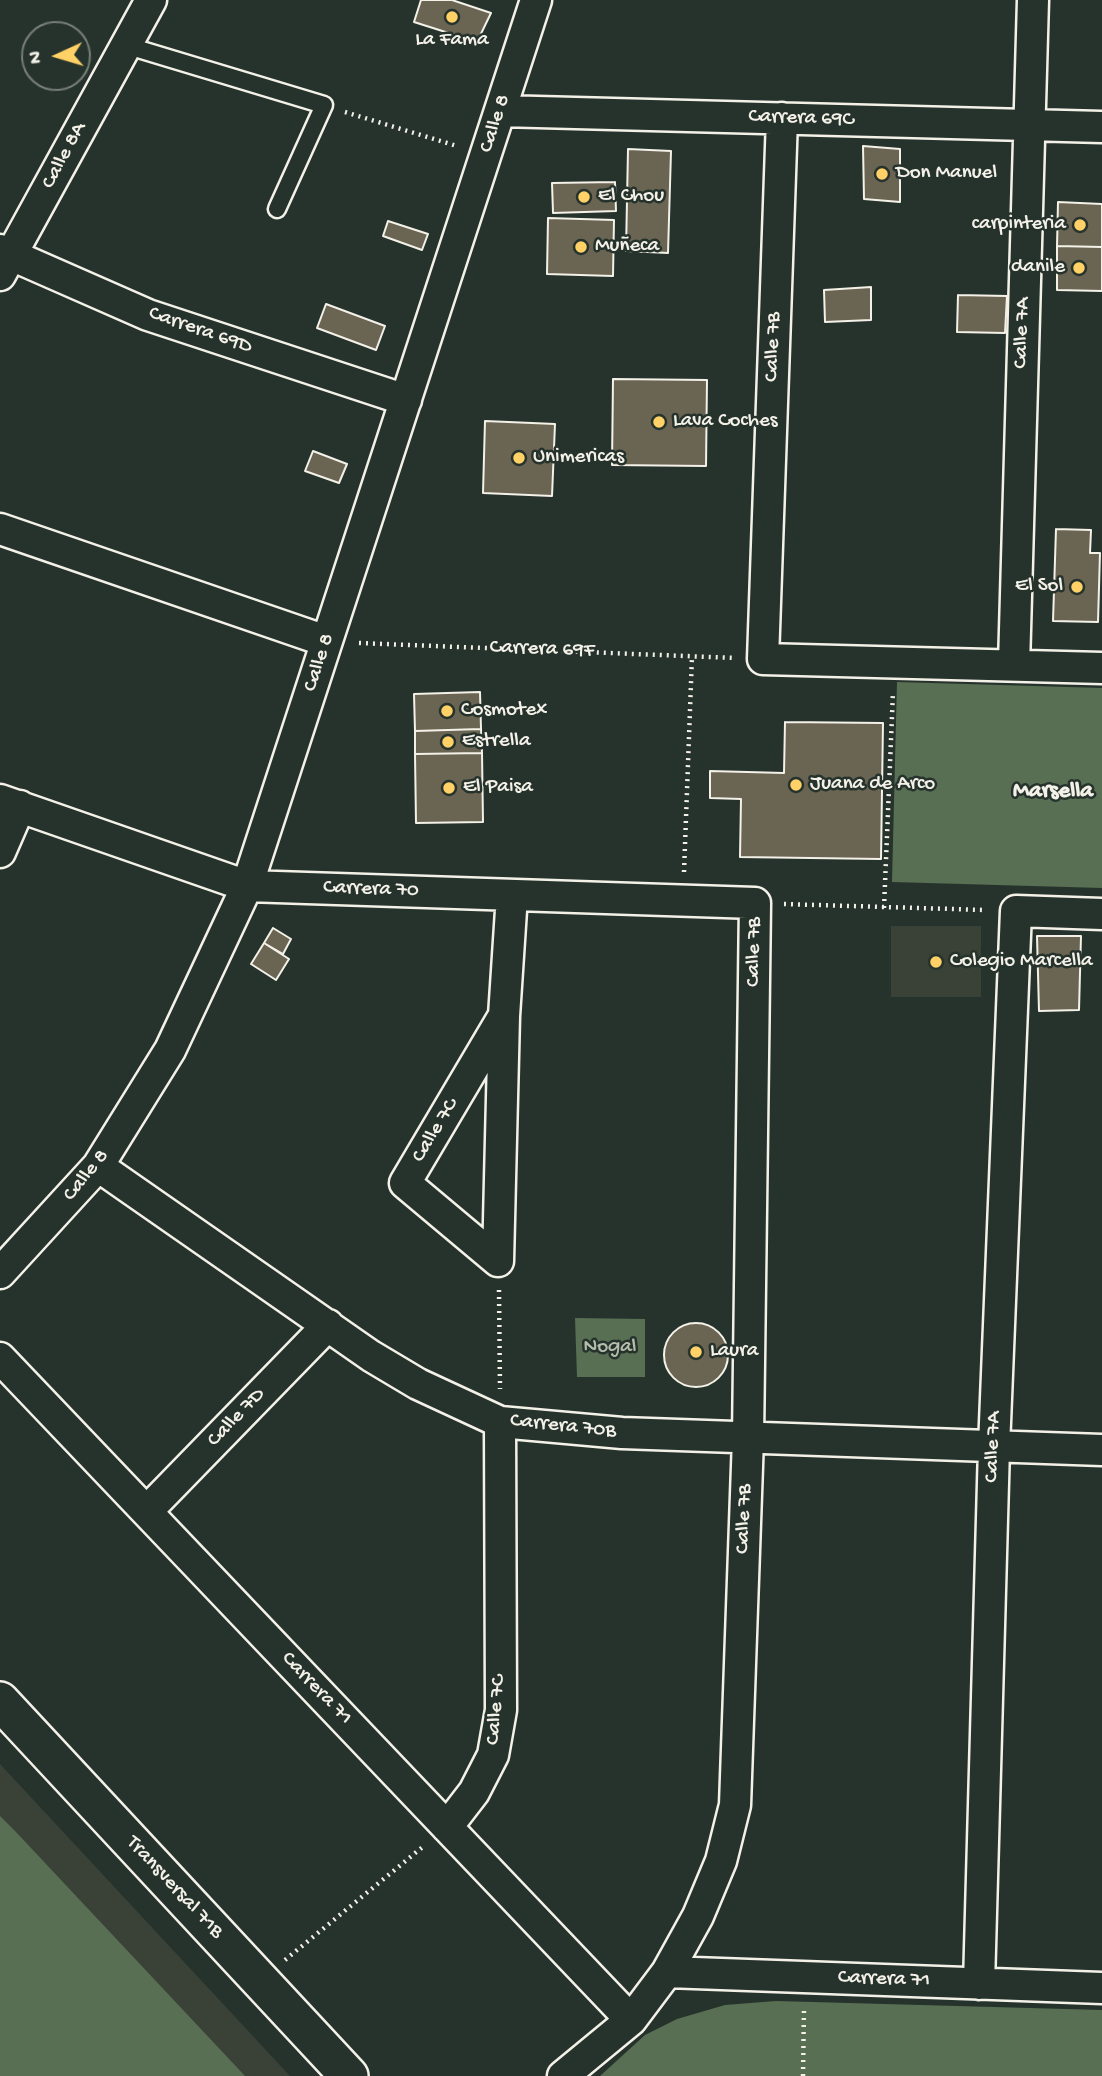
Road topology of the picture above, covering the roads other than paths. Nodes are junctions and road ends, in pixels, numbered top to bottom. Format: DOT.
graph roads {
  1 [pos="151,0"];
  2 [pos="536,0"];
  3 [pos="1033,0"];
  4 [pos="125,45"];
  5 [pos="500,111"];
  6 [pos="782,118"];
  7 [pos="1030,125"];
  8 [pos="1102,127"];
  9 [pos="277,209"];
  10 [pos="4,260"];
  11 [pos="406,400"];
  12 [pos="0,529"];
  13 [pos="327,642"];
  14 [pos="1014,666"];
  15 [pos="1102,668"];
  16 [pos="10,803"];
  17 [pos="0,852"];
  18 [pos="247,886"];
  19 [pos="512,895"];
  20 [pos="755,903"];
  21 [pos="1102,914"];
  22 [pos="504,1016"];
  23 [pos="98,1166"];
  24 [pos="0,1273"];
  25 [pos="328,1325"];
  26 [pos="0,1358"];
  27 [pos="500,1422"];
  28 [pos="748,1438"];
  29 [pos="994,1447"];
  30 [pos="1102,1450"];
  31 [pos="147,1511"];
  32 [pos="0,1701"];
  33 [pos="447,1827"];
  34 [pos="667,1972"];
  35 [pos="979,1984"];
  36 [pos="1102,1988"];
  37 [pos="631,2020"];
  38 [pos="349,2076"];
  39 [pos="563,2076"];
  1 -- 4 [label="street, Calle 8A"];
  2 -- 5 [label="street, Calle 8"];
  3 -- 7 [label="street, Calle 7A"];
  4 -- 9 [label="lane"];
  4 -- 10 [label="street, Calle 8A"];
  5 -- 6 [label="street, Carrera 69C"];
  5 -- 11 [label="street, Calle 8"];
  6 -- 7 [label="street, Carrera 69C"];
  6 -- 14 [label="street, Calle 7B"];
  7 -- 8 [label="street, Carrera 69C"];
  7 -- 14 [label="street, Calle 7A"];
  10 -- 11 [label="street, Carrera 69D"];
  11 -- 13 [label="street, Calle 8"];
  12 -- 13 [label="street"];
  13 -- 18 [label="street, Calle 8"];
  14 -- 15 [label="street"];
  16 -- 17 [label="street"];
  16 -- 18 [label="street, Carrera 70"];
  18 -- 19 [label="street, Carrera 70"];
  18 -- 23 [label="street, Calle 8"];
  19 -- 20 [label="street, Carrera 70"];
  19 -- 22 [label="street, Calle 7C"];
  20 -- 28 [label="street, Calle 7B"];
  21 -- 29 [label="street, Calle 7A"];
  22 -- 22 [label="street, Calle 7C"];
  23 -- 24 [label="street, Calle 8"];
  23 -- 25 [label="street, Carrera 70B"];
  25 -- 27 [label="street, Carrera 70B"];
  25 -- 31 [label="street, Calle 7D"];
  26 -- 31 [label="street, Carrera 71"];
  27 -- 28 [label="street, Carrera 70B"];
  27 -- 33 [label="street, Calle 7C"];
  28 -- 29 [label="street, Carrera 70B"];
  28 -- 34 [label="street, Calle 7B"];
  29 -- 30 [label="street, Carrera 70B"];
  29 -- 35 [label="street, Calle 7A"];
  31 -- 33 [label="street, Carrera 71"];
  32 -- 38 [label="street, Transversal 71B"];
  33 -- 37 [label="street, Carrera 71"];
  34 -- 35 [label="street, Carrera 71"];
  34 -- 37 [label="street, Calle 7B"];
  35 -- 36 [label="street, Carrera 71"];
  37 -- 39 [label="street, Calle 7B"];
}
